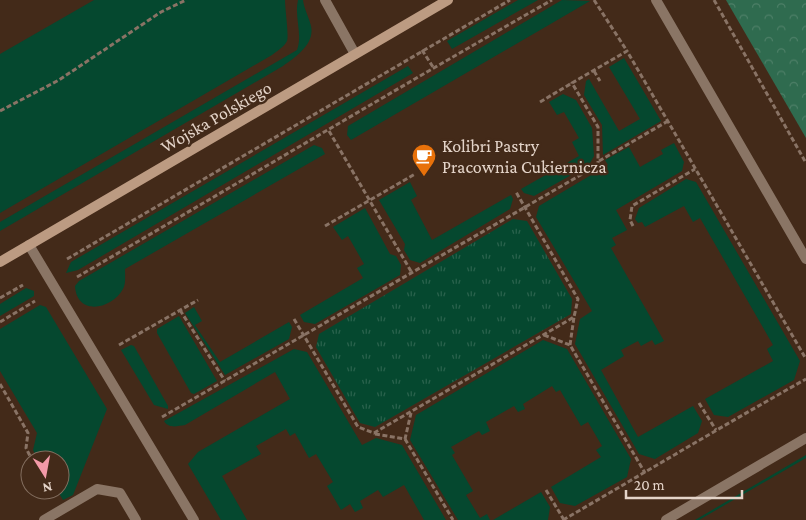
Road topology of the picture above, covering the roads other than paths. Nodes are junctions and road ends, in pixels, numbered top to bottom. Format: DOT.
graph roads {
  1 [pos="325,0"];
  2 [pos="448,0"];
  3 [pos="656,0"];
  4 [pos="356,54"];
  5 [pos="29,245"];
  6 [pos="806,260"];
  7 [pos="0,262"];
  8 [pos="806,438"];
  9 [pos="44,520"];
  10 [pos="136,520"];
  11 [pos="194,520"];
  12 [pos="666,520"];
  1 -- 4 [label="street"];
  2 -- 4 [label="main road, Wojska Polskiego"];
  3 -- 6 [label="street"];
  4 -- 5 [label="main road, Wojska Polskiego"];
  5 -- 7 [label="main road, Wojska Polskiego"];
  5 -- 11 [label="street"];
  8 -- 12 [label="street"];
  9 -- 10 [label="street"];
}
